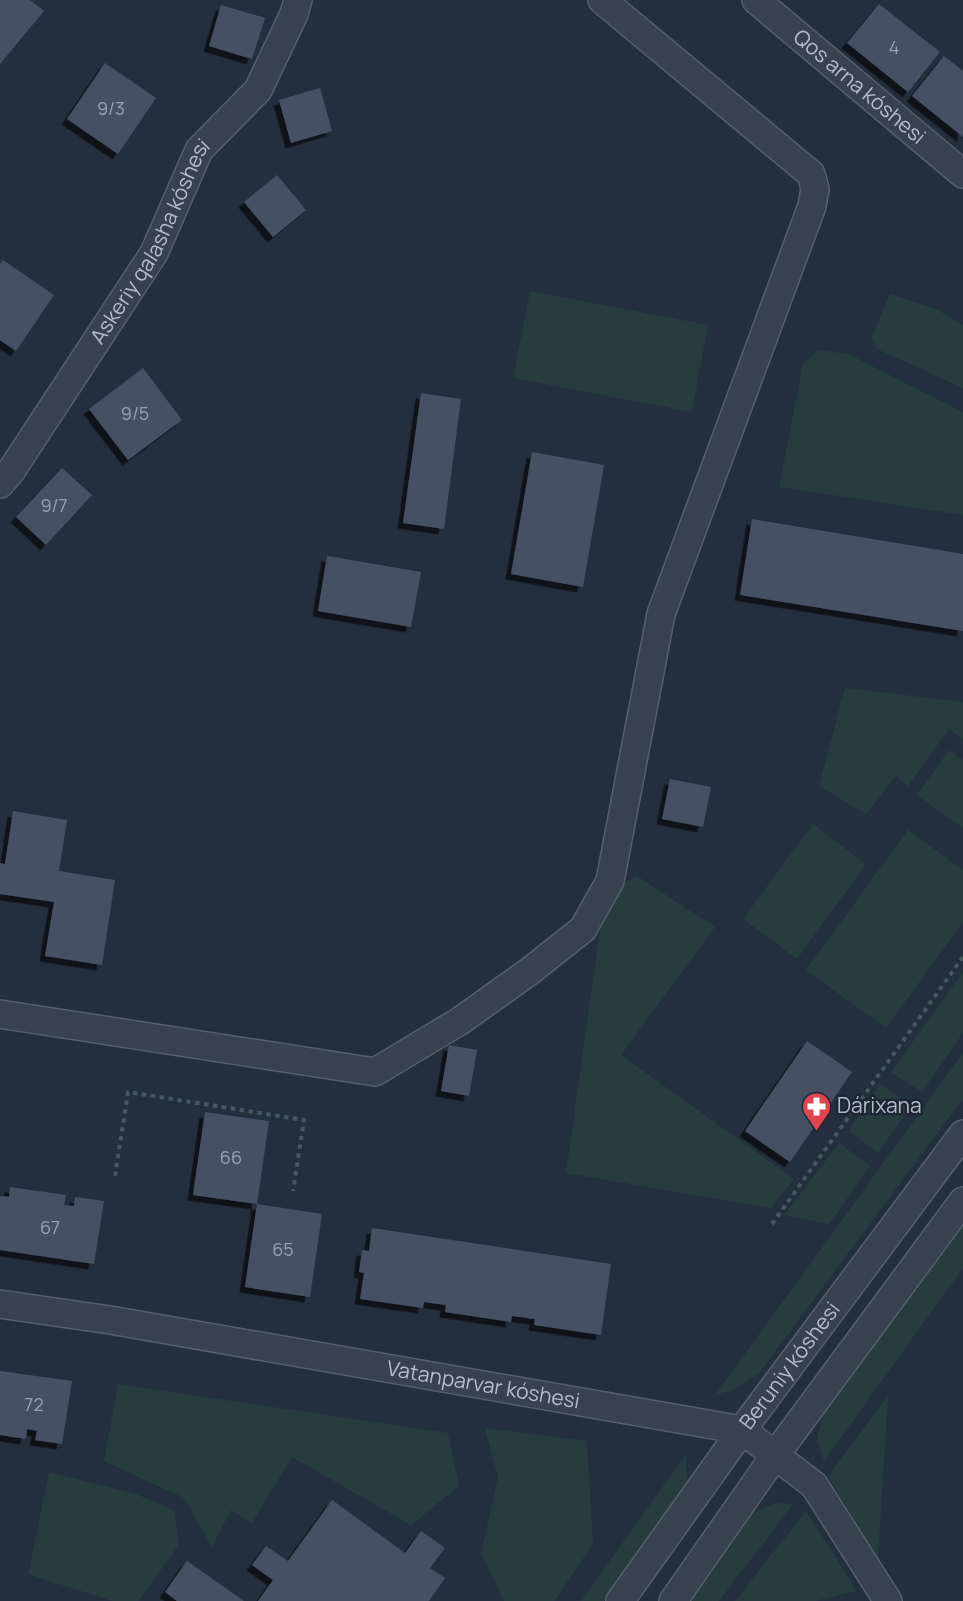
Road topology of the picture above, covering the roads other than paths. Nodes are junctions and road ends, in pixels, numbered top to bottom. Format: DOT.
graph roads {
  1 [pos="298,0"];
  2 [pos="602,0"];
  3 [pos="756,0"];
  4 [pos="963,174"];
  5 [pos="0,484"];
  6 [pos="0,1014"];
  7 [pos="963,1134"];
  8 [pos="963,1201"];
  9 [pos="0,1304"];
  10 [pos="742,1430"];
  11 [pos="776,1454"];
  12 [pos="620,1601"];
  13 [pos="673,1601"];
  14 [pos="888,1601"];
  1 -- 5 [label="street, Askeriy qalasha kóshesi"];
  2 -- 6 [label="street"];
  3 -- 4 [label="street, Qos arna kóshesi"];
  7 -- 10 [label="street, Beruniy kóshesi"];
  8 -- 11 [label="street, Beruniy kóshesi"];
  9 -- 10 [label="street, Vatanparvar kóshesi"];
  10 -- 11 [label="street, Vatanparvar kóshesi"];
  10 -- 12 [label="street, Beruniy kóshesi"];
  11 -- 13 [label="street, Beruniy kóshesi"];
  11 -- 14 [label="street, Vatanparvar kóshesi"];
}
